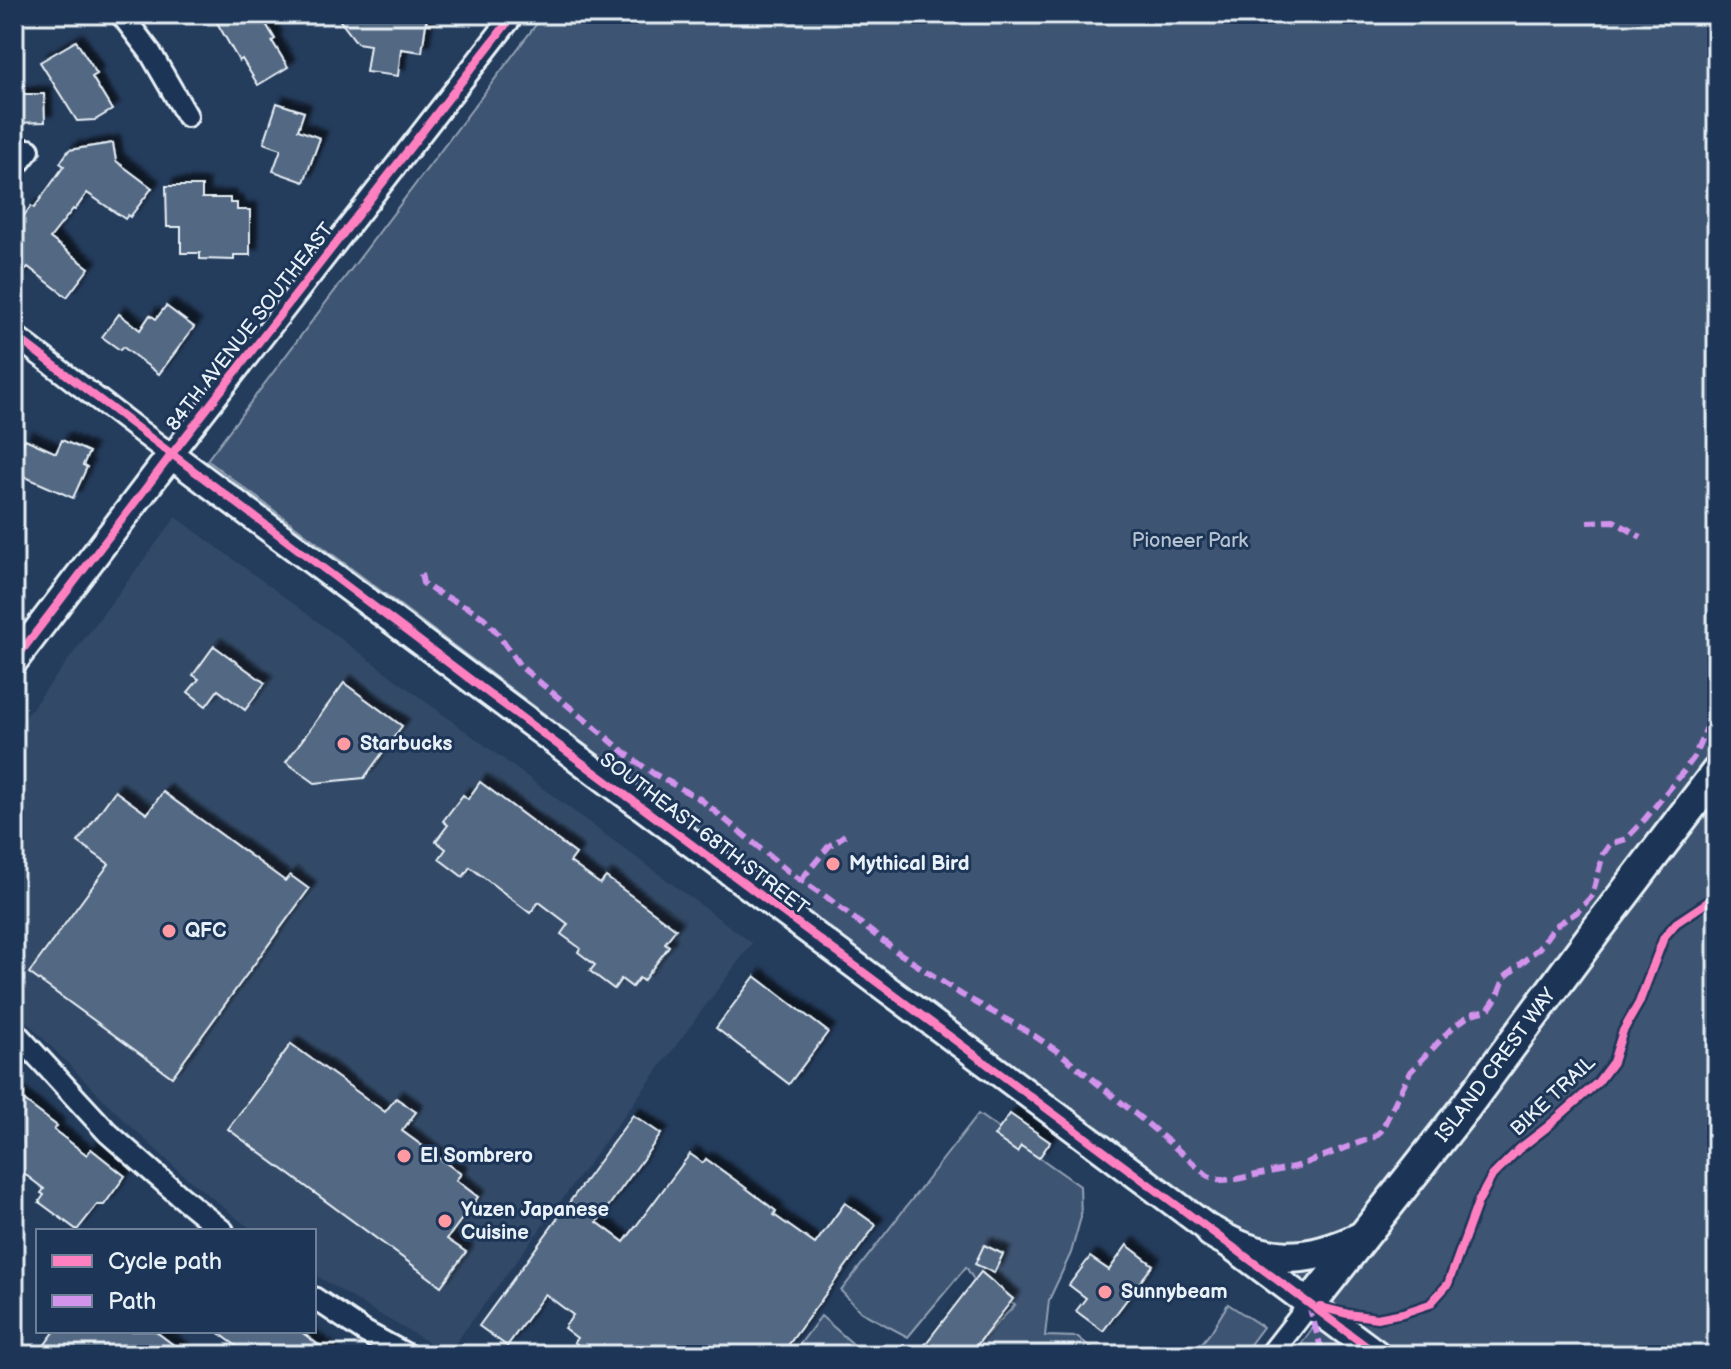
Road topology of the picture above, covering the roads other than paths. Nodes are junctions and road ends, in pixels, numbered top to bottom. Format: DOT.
graph roads {
  1 [pos="121,14"];
  2 [pos="502,19"];
  3 [pos="187,116"];
  4 [pos="29,150"];
  5 [pos="14,169"];
  6 [pos="14,335"];
  7 [pos="171,455"];
  8 [pos="14,661"];
  9 [pos="1717,772"];
  10 [pos="14,1031"];
  11 [pos="221,1229"];
  12 [pos="1212,1232"];
  13 [pos="1365,1235"];
  14 [pos="316,1299"];
  15 [pos="1309,1305"];
  16 [pos="407,1355"];
  17 [pos="1270,1355"];
  18 [pos="1378,1355"];
  1 -- 3 [label="street"];
  2 -- 7 [label="street, 84TH AVENUE SOUTHEAST"];
  4 -- 5 [label="street"];
  6 -- 7 [label="street, SOUTHEAST 68TH STREET"];
  7 -- 8 [label="street, 84TH AVENUE SOUTHEAST"];
  7 -- 12 [label="street, SOUTHEAST 68TH STREET"];
  9 -- 13 [label="main road, ISLAND CREST WAY"];
  10 -- 11 [label="street"];
  12 -- 13 [label="main road"];
  12 -- 15 [label="street, SOUTHEAST 68TH STREET"];
  13 -- 15 [label="main road, ISLAND CREST WAY"];
  14 -- 16 [label="street"];
  15 -- 17 [label="street, ISLAND CREST WAY"];
  15 -- 18 [label="street, SOUTHEAST 68TH STREET"];
}
